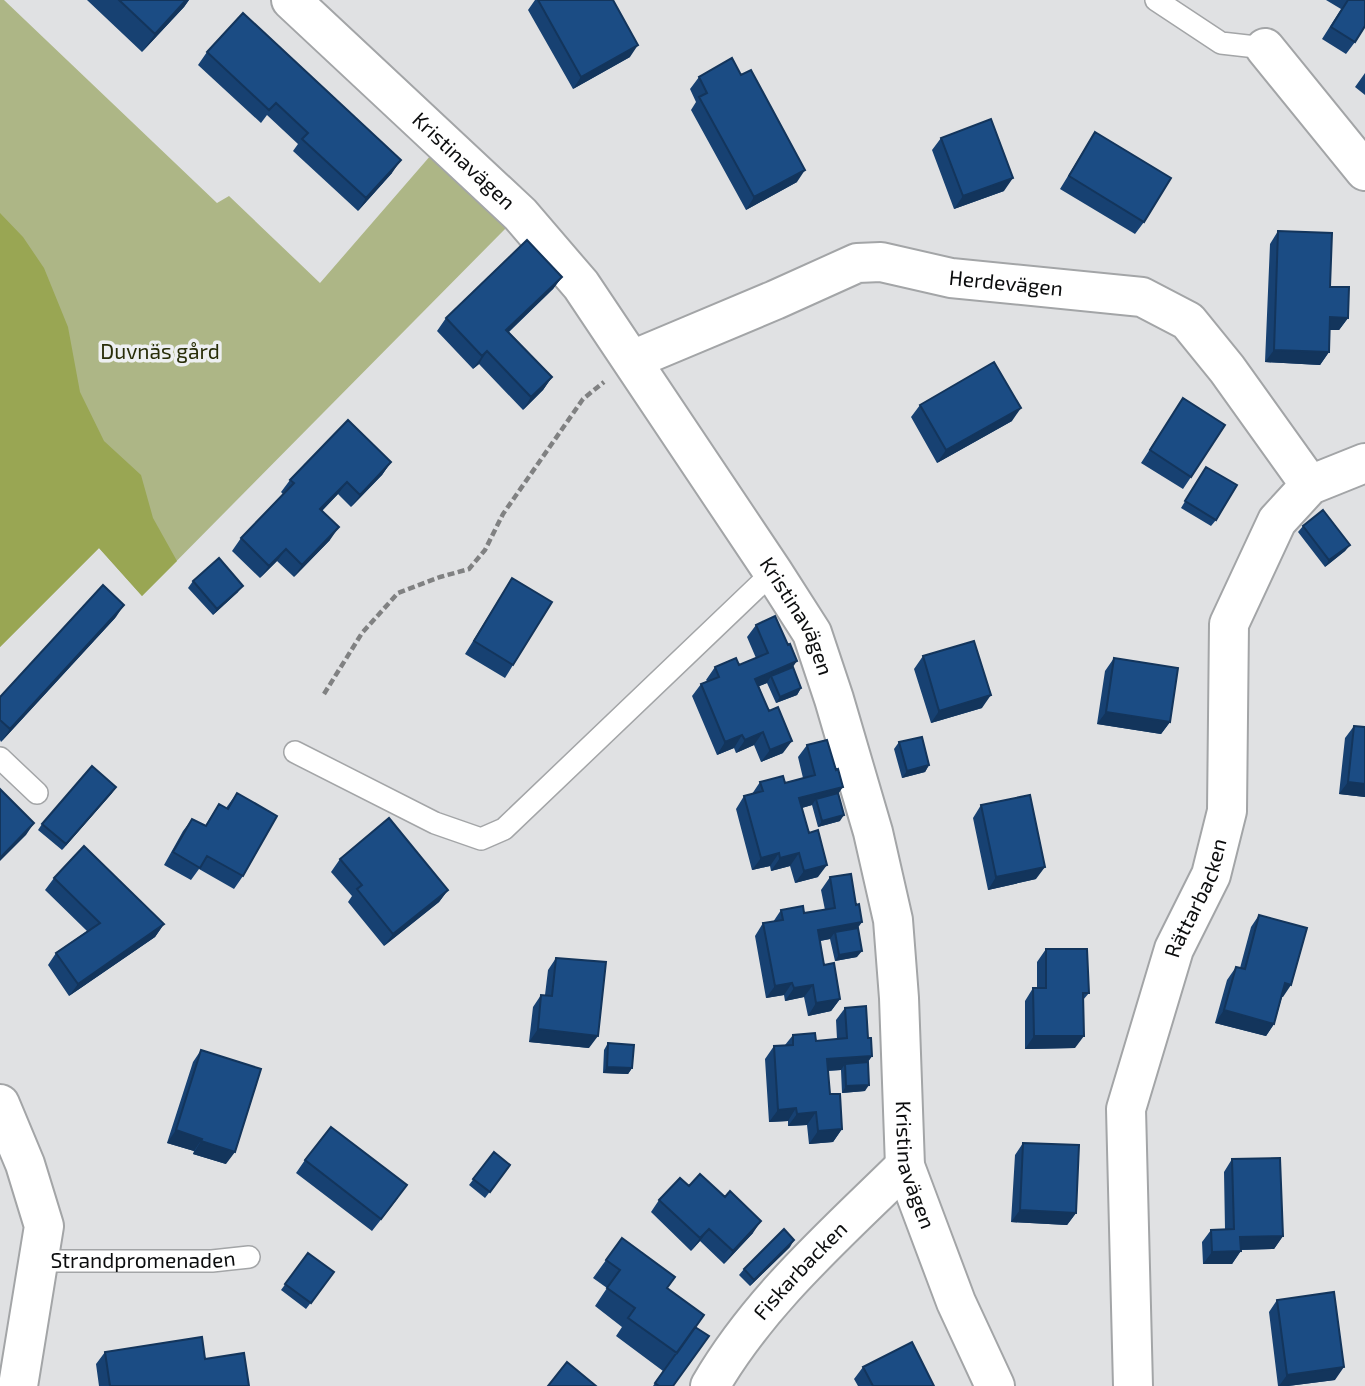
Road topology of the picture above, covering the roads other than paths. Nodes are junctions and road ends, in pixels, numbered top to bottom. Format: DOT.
graph roads {
  1 [pos="291,0"];
  2 [pos="1156,0"];
  3 [pos="1265,48"];
  4 [pos="1365,171"];
  5 [pos="632,360"];
  6 [pos="1365,463"];
  7 [pos="1310,485"];
  8 [pos="773,572"];
  9 [pos="295,752"];
  10 [pos="0,758"];
  11 [pos="37,793"];
  12 [pos="0,1104"];
  13 [pos="905,1166"];
  14 [pos="248,1257"];
  15 [pos="38,1261"];
  16 [pos="18,1386"];
  17 [pos="710,1386"];
  18 [pos="995,1386"];
  19 [pos="1133,1386"];
  1 -- 5 [label="street, Kristinavägen"];
  2 -- 3 [label="lane"];
  3 -- 4 [label="street"];
  5 -- 7 [label="street, Herdevägen"];
  5 -- 8 [label="street, Kristinavägen"];
  6 -- 7 [label="street, Rättarbacken"];
  7 -- 19 [label="street, Rättarbacken"];
  8 -- 9 [label="lane"];
  8 -- 13 [label="street, Kristinavägen"];
  10 -- 11 [label="lane"];
  12 -- 15 [label="street, Strandpromenaden"];
  13 -- 17 [label="street, Fiskarbacken"];
  13 -- 18 [label="street, Kristinavägen"];
  14 -- 15 [label="lane, Strandpromenaden"];
  15 -- 16 [label="street, Strandpromenaden"];
}
